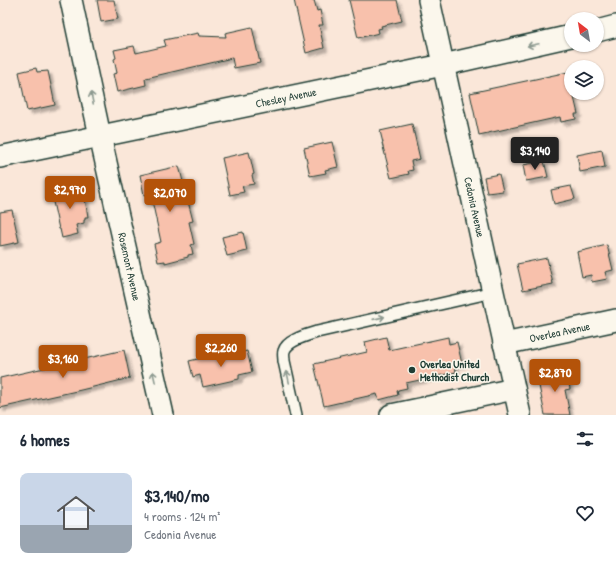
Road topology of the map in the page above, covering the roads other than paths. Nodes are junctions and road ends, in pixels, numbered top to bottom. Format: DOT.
graph roads {
  1 [pos="71,0"];
  2 [pos="429,0"];
  3 [pos="616,26"];
  4 [pos="604,29"];
  5 [pos="564,38"];
  6 [pos="443,65"];
  7 [pos="100,136"];
  8 [pos="0,157"];
  9 [pos="493,292"];
  10 [pos="616,320"];
  11 [pos="504,344"];
  12 [pos="514,389"];
  13 [pos="163,415"];
  14 [pos="296,415"];
  15 [pos="391,415"];
  16 [pos="520,415"];
  7 -- 1 [label="street, Rosemont Avenue, one-way"];
  2 -- 6 [label="street, Cedonia Avenue"];
  3 -- 4 [label="street"];
  5 -- 6 [label="street, Chesley Avenue, one-way"];
  6 -- 7 [label="street, Chesley Avenue"];
  6 -- 9 [label="street, Cedonia Avenue"];
  7 -- 8 [label="street, Chesley Avenue"];
  13 -- 7 [label="street, Rosemont Avenue, one-way"];
  9 -- 11 [label="street, Cedonia Avenue"];
  14 -- 9 [label="lane, one-way"];
  10 -- 11 [label="street, Overlea Avenue"];
  11 -- 12 [label="street, Cedonia Avenue"];
  12 -- 15 [label="street"];
  12 -- 16 [label="street, Cedonia Avenue"];
}
